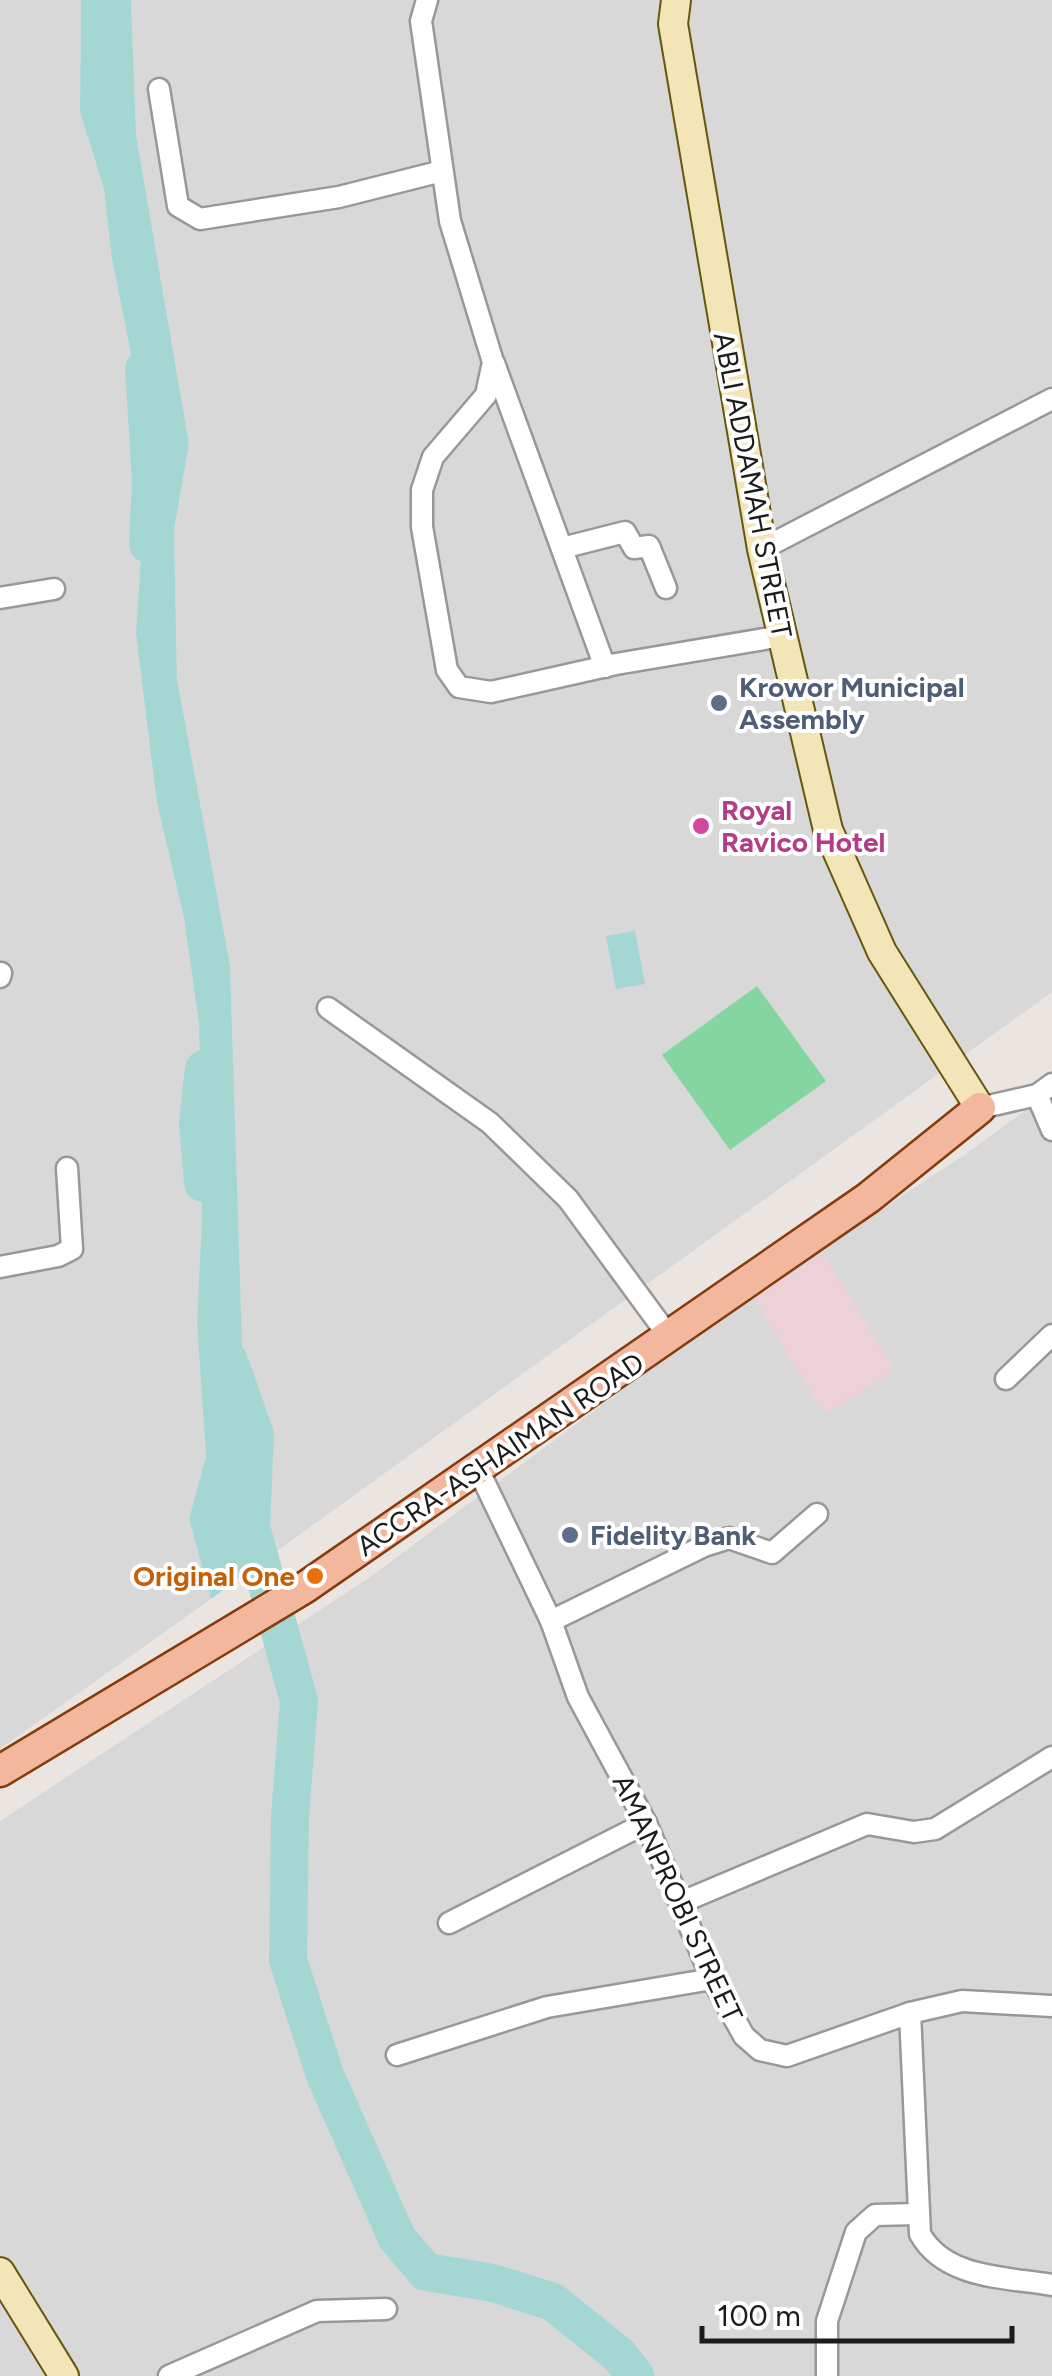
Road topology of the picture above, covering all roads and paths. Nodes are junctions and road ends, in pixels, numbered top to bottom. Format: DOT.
graph roads {
  1 [pos="427,0"];
  2 [pos="676,0"];
  3 [pos="159,90"];
  4 [pos="442,171"];
  5 [pos="493,362"];
  6 [pos="1052,399"];
  7 [pos="562,548"];
  8 [pos="762,550"];
  9 [pos="666,588"];
  10 [pos="54,589"];
  11 [pos="0,598"];
  12 [pos="782,636"];
  13 [pos="605,666"];
  14 [pos="328,1008"];
  15 [pos="1045,1090"];
  16 [pos="980,1108"];
  17 [pos="1052,1130"];
  18 [pos="67,1168"];
  19 [pos="0,1267"];
  20 [pos="1052,1335"];
  21 [pos="670,1338"];
  22 [pos="1006,1379"];
  23 [pos="477,1467"];
  24 [pos="817,1514"];
  25 [pos="551,1621"];
  26 [pos="1052,1757"];
  27 [pos="0,1771"];
  28 [pos="646,1823"];
  29 [pos="682,1902"];
  30 [pos="449,1923"];
  31 [pos="712,1979"];
  32 [pos="1052,2006"];
  33 [pos="910,2013"];
  34 [pos="397,2055"];
  35 [pos="917,2214"];
  36 [pos="0,2272"];
  37 [pos="1052,2285"];
  38 [pos="386,2308"];
  39 [pos="64,2376"];
  40 [pos="168,2376"];
  41 [pos="827,2376"];
  1 -- 4 [label="street"];
  2 -- 8 [label="street, ABLI ADDAMAH STREET"];
  3 -- 4 [label="street"];
  4 -- 5 [label="street"];
  5 -- 7 [label="street"];
  5 -- 13 [label="street"];
  6 -- 8 [label="street"];
  7 -- 9 [label="street"];
  7 -- 13 [label="street"];
  8 -- 12 [label="street, ABLI ADDAMAH STREET"];
  10 -- 11 [label="street"];
  12 -- 13 [label="street"];
  12 -- 16 [label="street, ABLI ADDAMAH STREET"];
  14 -- 21 [label="street"];
  15 -- 16 [label="street"];
  15 -- 17 [label="street"];
  16 -- 21 [label="main road, ACCRA-ASHAIMAN ROAD"];
  18 -- 19 [label="street"];
  20 -- 22 [label="street"];
  21 -- 23 [label="main road, ACCRA-ASHAIMAN ROAD"];
  23 -- 25 [label="street, AMANPROBI STREET"];
  23 -- 27 [label="main road, ACCRA-ASHAIMAN ROAD"];
  24 -- 25 [label="street"];
  25 -- 28 [label="street, AMANPROBI STREET"];
  26 -- 29 [label="street"];
  28 -- 29 [label="street, AMANPROBI STREET"];
  28 -- 30 [label="street"];
  29 -- 31 [label="street, AMANPROBI STREET"];
  31 -- 33 [label="street, AMANPROBI STREET"];
  31 -- 34 [label="street"];
  32 -- 33 [label="street, AMANPROBI STREET"];
  33 -- 35 [label="street"];
  35 -- 37 [label="street"];
  35 -- 41 [label="street"];
  36 -- 39 [label="street"];
  38 -- 40 [label="street"];
}
